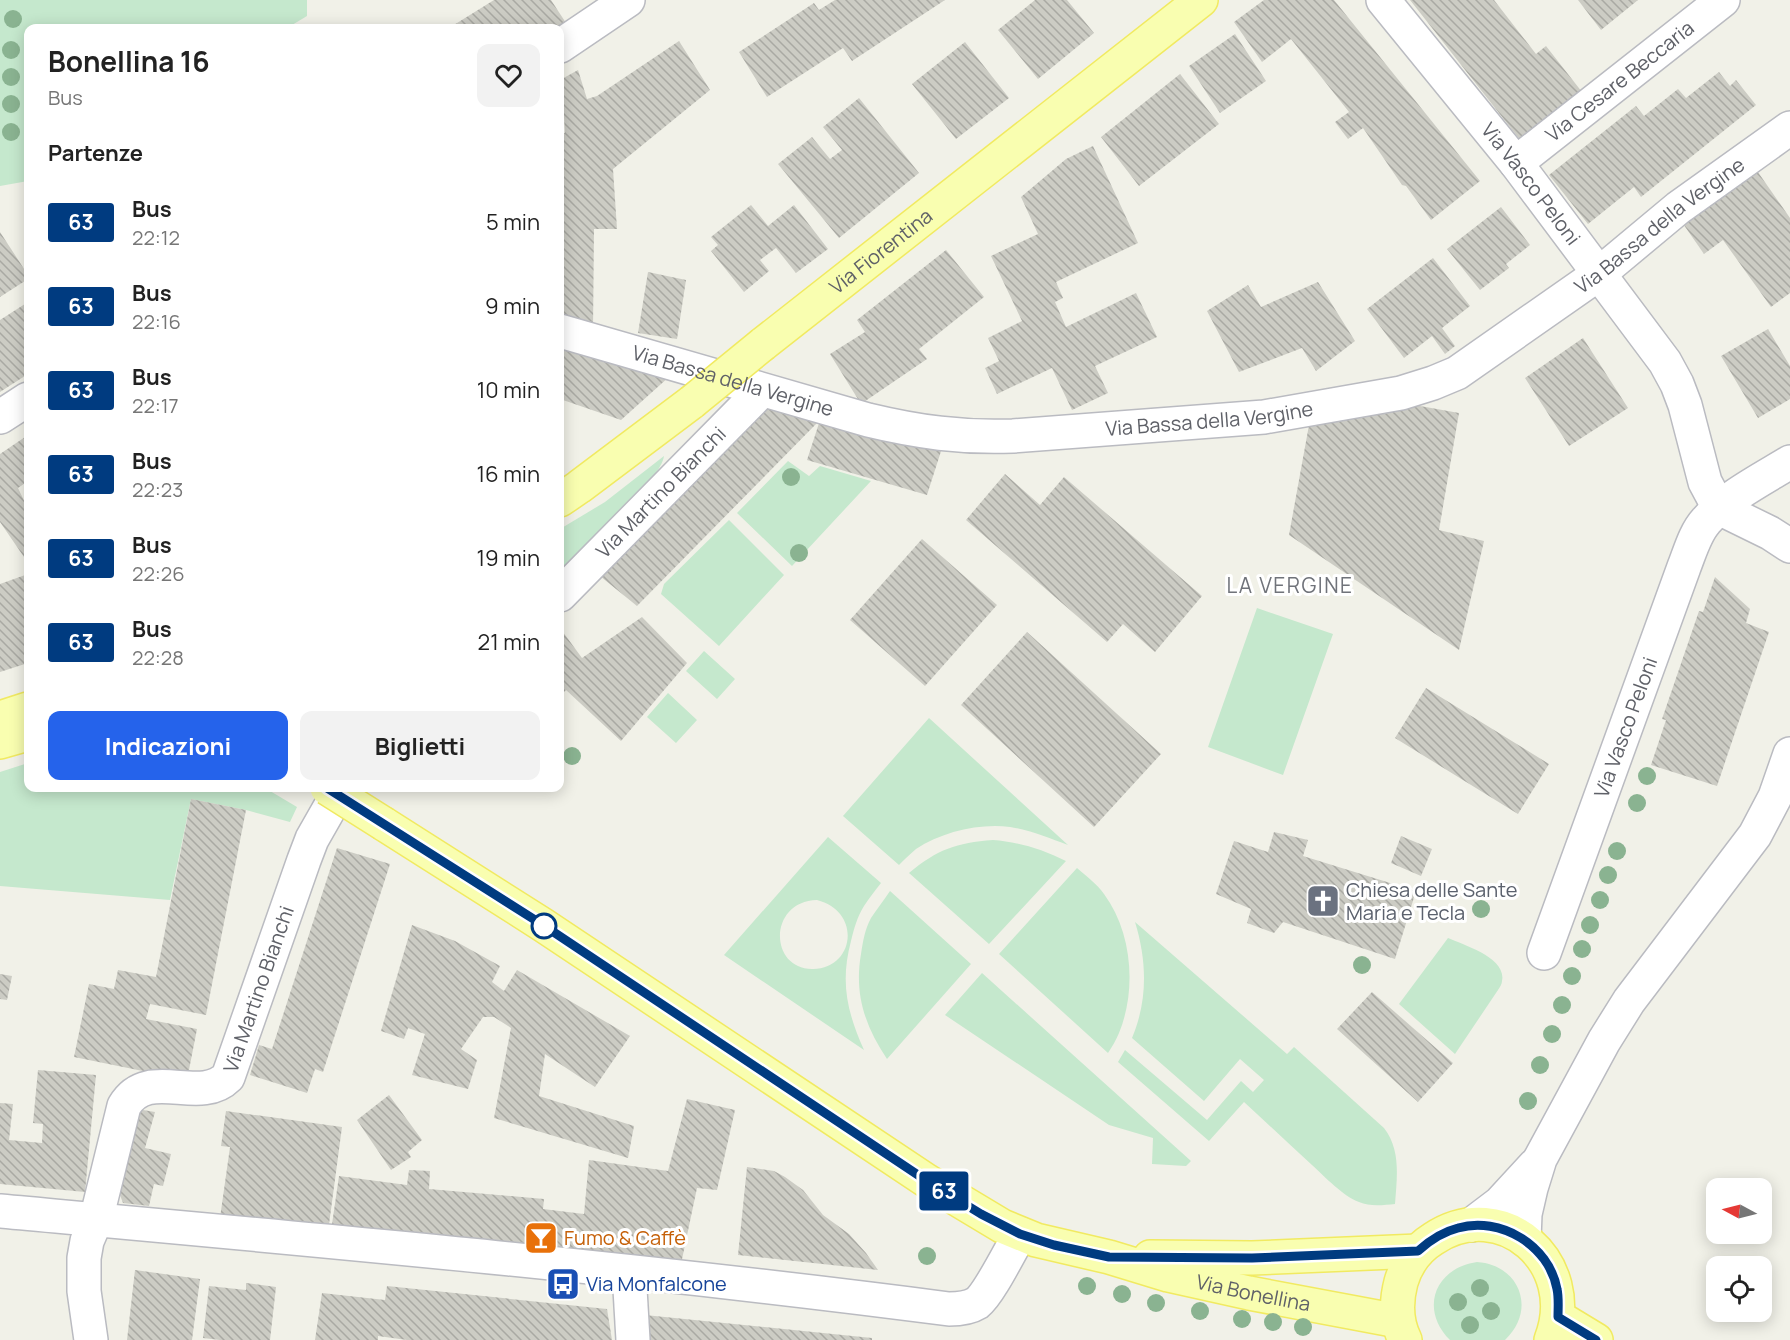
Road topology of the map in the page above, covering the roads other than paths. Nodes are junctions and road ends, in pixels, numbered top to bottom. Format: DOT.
graph roads {
  1 [pos="628,0"];
  2 [pos="1201,0"];
  3 [pos="1383,0"];
  4 [pos="1723,0"];
  5 [pos="564,43"];
  6 [pos="1790,128"];
  7 [pos="1516,163"];
  8 [pos="1600,273"];
  9 [pos="564,332"];
  10 [pos="761,390"];
  11 [pos="24,402"];
  12 [pos="0,417"];
  13 [pos="1790,462"];
  14 [pos="564,497"];
  15 [pos="1719,508"];
  16 [pos="1790,546"];
  17 [pos="564,591"];
  18 [pos="24,710"];
  19 [pos="0,718"];
  20 [pos="24,735"];
  21 [pos="0,742"];
  22 [pos="1790,754"];
  23 [pos="333,792"];
  24 [pos="338,792"];
  25 [pos="1544,953"];
  26 [pos="1540,1159"];
  27 [pos="0,1211"];
  28 [pos="96,1220"];
  29 [pos="1471,1225"];
  30 [pos="1020,1234"];
  31 [pos="1524,1239"];
  32 [pos="1418,1251"];
  33 [pos="1109,1257"];
  34 [pos="629,1272"];
  35 [pos="1555,1328"];
  36 [pos="1401,1331"];
  37 [pos="91,1340"];
  38 [pos="633,1340"];
  39 [pos="1596,1340"];
  1 -- 5 [label="street"];
  2 -- 14 [label="main road, Via Fiorentina, bridge"];
  3 -- 7 [label="street, Via Vasco Peloni"];
  4 -- 7 [label="street, Via Cesare Beccaria"];
  6 -- 8 [label="street, Via Bassa della Vergine"];
  7 -- 8 [label="street, Via Vasco Peloni"];
  8 -- 10 [label="street, Via Bassa della Vergine"];
  8 -- 15 [label="street, Via Vasco Peloni"];
  9 -- 10 [label="street, Via Bassa della Vergine"];
  10 -- 17 [label="street, Via Martino Bianchi"];
  11 -- 12 [label="street"];
  13 -- 15 [label="street"];
  15 -- 16 [label="street"];
  15 -- 25 [label="street, Via Vasco Peloni"];
  18 -- 19 [label="main road"];
  20 -- 21 [label="main road"];
  22 -- 26 [label="street"];
  23 -- 30 [label="main road, Via Bonellina, bridge"];
  24 -- 28 [label="street, Via Martino Bianchi"];
  26 -- 29 [label="street"];
  26 -- 31 [label="street"];
  27 -- 28 [label="street"];
  28 -- 34 [label="street"];
  28 -- 37 [label="street, Via Martino Bianchi"];
  29 -- 31 [label="main road, Via Bonellina"];
  29 -- 32 [label="main road, Via Bonellina"];
  30 -- 33 [label="main road, Via Bonellina"];
  30 -- 34 [label="street"];
  31 -- 35 [label="main road, Via Bonellina"];
  32 -- 33 [label="main road, Via Bonellina"];
  32 -- 36 [label="main road, Via Bonellina"];
  33 -- 36 [label="main road, Via Bonellina"];
  34 -- 38 [label="street"];
  35 -- 39 [label="main road, Via Bonellina"];
}
